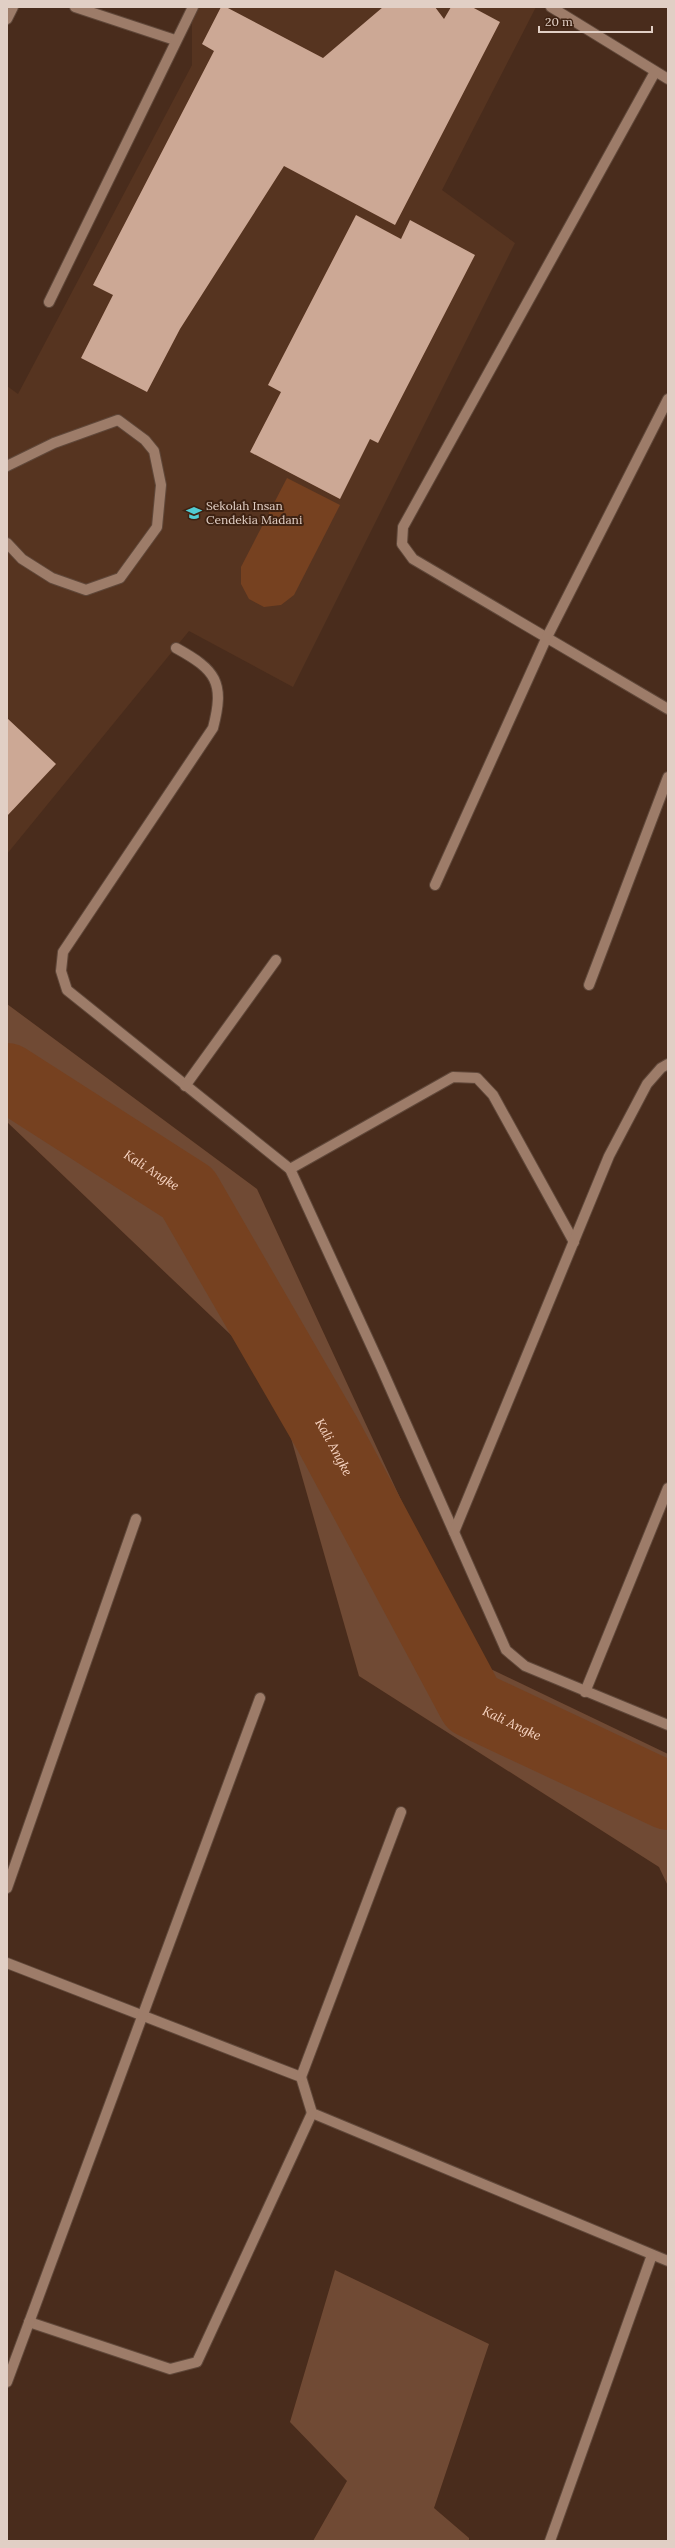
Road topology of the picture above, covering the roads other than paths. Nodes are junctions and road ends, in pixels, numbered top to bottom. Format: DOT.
graph roads {
  1 [pos="13,7"];
  2 [pos="75,7"];
  3 [pos="193,7"];
  4 [pos="551,7"];
  5 [pos="7,19"];
  6 [pos="175,40"];
  7 [pos="655,72"];
  8 [pos="668,79"];
  9 [pos="49,302"];
  10 [pos="668,399"];
  11 [pos="7,466"];
  12 [pos="7,543"];
  13 [pos="546,639"];
  14 [pos="176,648"];
  15 [pos="668,709"];
  16 [pos="668,777"];
  17 [pos="435,885"];
  18 [pos="276,960"];
  19 [pos="589,985"];
  20 [pos="668,1064"];
  21 [pos="185,1086"];
  22 [pos="290,1169"];
  23 [pos="574,1242"];
  24 [pos="668,1488"];
  25 [pos="136,1519"];
  26 [pos="454,1532"];
  27 [pos="585,1692"];
  28 [pos="260,1698"];
  29 [pos="668,1725"];
  30 [pos="401,1812"];
  31 [pos="7,1888"];
  32 [pos="7,1963"];
  33 [pos="142,2015"];
  34 [pos="301,2077"];
  35 [pos="312,2113"];
  36 [pos="652,2255"];
  37 [pos="668,2261"];
  38 [pos="29,2322"];
  39 [pos="7,2382"];
  40 [pos="550,2541"];
  1 -- 5 [label="street"];
  2 -- 6 [label="street"];
  3 -- 6 [label="street"];
  4 -- 7 [label="street"];
  6 -- 9 [label="street"];
  7 -- 8 [label="street"];
  7 -- 13 [label="street"];
  10 -- 13 [label="street"];
  11 -- 12 [label="street"];
  13 -- 15 [label="street"];
  13 -- 17 [label="street"];
  14 -- 21 [label="street"];
  16 -- 19 [label="street"];
  18 -- 21 [label="street"];
  20 -- 23 [label="street"];
  21 -- 22 [label="street"];
  22 -- 23 [label="street"];
  22 -- 26 [label="street"];
  23 -- 26 [label="street"];
  24 -- 27 [label="street"];
  25 -- 31 [label="street"];
  26 -- 27 [label="street"];
  27 -- 29 [label="street"];
  28 -- 33 [label="street"];
  30 -- 34 [label="street"];
  32 -- 33 [label="street"];
  33 -- 34 [label="street"];
  33 -- 38 [label="street"];
  34 -- 35 [label="street"];
  35 -- 36 [label="street"];
  35 -- 38 [label="street"];
  36 -- 37 [label="street"];
  36 -- 40 [label="street"];
  38 -- 39 [label="street"];
}
